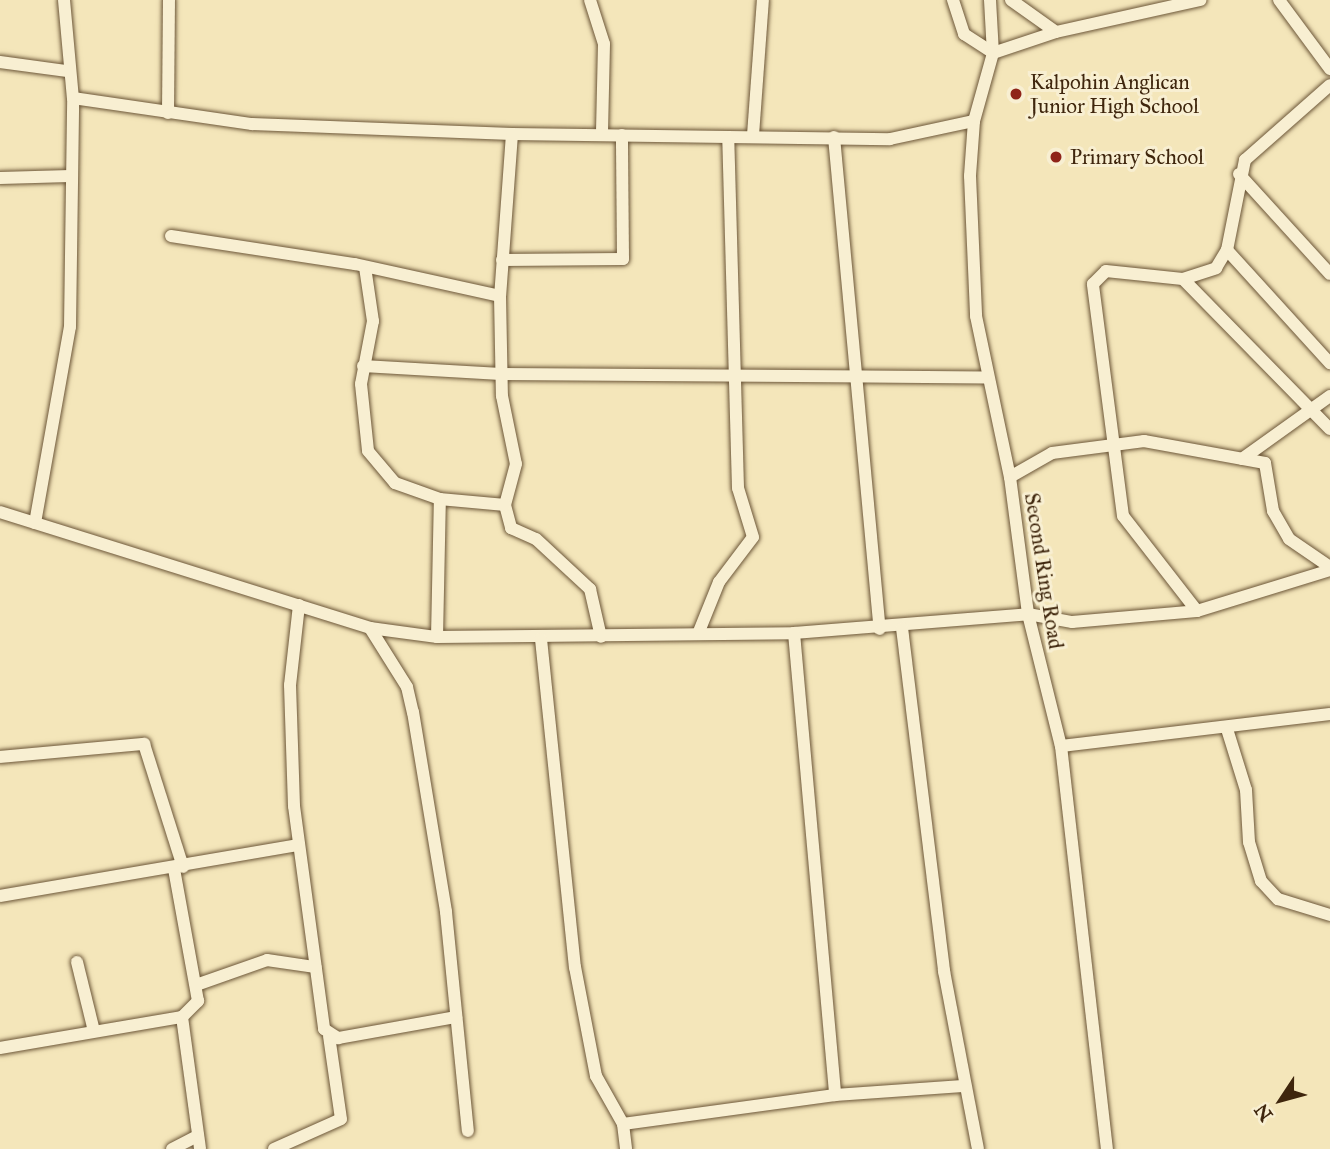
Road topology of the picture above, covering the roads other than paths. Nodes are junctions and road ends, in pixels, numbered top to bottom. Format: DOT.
graph roads {
  1 [pos="64,0"];
  2 [pos="169,0"];
  3 [pos="590,0"];
  4 [pos="763,0"];
  5 [pos="953,0"];
  6 [pos="990,0"];
  7 [pos="1011,0"];
  8 [pos="1200,0"];
  9 [pos="1279,0"];
  10 [pos="1056,32"];
  11 [pos="993,53"];
  12 [pos="0,62"];
  13 [pos="1330,69"];
  14 [pos="67,71"];
  15 [pos="1330,85"];
  16 [pos="73,98"];
  17 [pos="168,113"];
  18 [pos="974,121"];
  19 [pos="512,134"];
  20 [pos="602,135"];
  21 [pos="622,135"];
  22 [pos="753,135"];
  23 [pos="728,137"];
  24 [pos="834,137"];
  25 [pos="1239,174"];
  26 [pos="70,176"];
  27 [pos="0,178"];
  28 [pos="171,236"];
  29 [pos="1227,250"];
  30 [pos="502,260"];
  31 [pos="365,267"];
  32 [pos="1330,274"];
  33 [pos="1183,279"];
  34 [pos="499,296"];
  35 [pos="1330,363"];
  36 [pos="363,366"];
  37 [pos="501,374"];
  38 [pos="985,377"];
  39 [pos="734,378"];
  40 [pos="856,379"];
  41 [pos="1330,396"];
  42 [pos="1311,411"];
  43 [pos="1330,429"];
  44 [pos="1112,445"];
  45 [pos="1242,459"];
  46 [pos="1010,477"];
  47 [pos="440,499"];
  48 [pos="505,505"];
  49 [pos="0,512"];
  50 [pos="36,523"];
  51 [pos="1330,569"];
  52 [pos="299,605"];
  53 [pos="1197,611"];
  54 [pos="1028,614"];
  55 [pos="370,628"];
  56 [pos="902,628"];
  57 [pos="880,629"];
  58 [pos="794,633"];
  59 [pos="698,634"];
  60 [pos="437,637"];
  61 [pos="601,637"];
  62 [pos="541,639"];
  63 [pos="1330,714"];
  64 [pos="1227,729"];
  65 [pos="1061,746"];
  66 [pos="0,757"];
  67 [pos="299,845"];
  68 [pos="178,868"];
  69 [pos="0,895"];
  70 [pos="1330,915"];
  71 [pos="77,962"];
  72 [pos="316,967"];
  73 [pos="198,984"];
  74 [pos="182,1017"];
  75 [pos="456,1017"];
  76 [pos="94,1031"];
  77 [pos="329,1036"];
  78 [pos="0,1048"];
  79 [pos="962,1086"];
  80 [pos="835,1095"];
  81 [pos="623,1124"];
  82 [pos="468,1131"];
  83 [pos="197,1144"];
  84 [pos="172,1149"];
  85 [pos="274,1149"];
  86 [pos="626,1149"];
  87 [pos="978,1149"];
  88 [pos="1107,1149"];
  1 -- 14 [label="street"];
  2 -- 17 [label="street"];
  3 -- 20 [label="street"];
  4 -- 22 [label="street"];
  5 -- 11 [label="street"];
  6 -- 11 [label="street, Second Ring Road"];
  7 -- 10 [label="street"];
  8 -- 10 [label="street"];
  9 -- 13 [label="street"];
  10 -- 11 [label="street"];
  11 -- 18 [label="street, Second Ring Road"];
  12 -- 14 [label="street"];
  14 -- 16 [label="street"];
  15 -- 25 [label="street"];
  16 -- 17 [label="street"];
  16 -- 26 [label="street"];
  17 -- 19 [label="street"];
  18 -- 24 [label="street"];
  18 -- 38 [label="street, Second Ring Road"];
  19 -- 20 [label="street"];
  19 -- 30 [label="street"];
  20 -- 21 [label="street"];
  21 -- 23 [label="street"];
  21 -- 30 [label="street"];
  22 -- 23 [label="street"];
  22 -- 24 [label="street"];
  23 -- 39 [label="street"];
  24 -- 40 [label="street"];
  25 -- 29 [label="street"];
  25 -- 32 [label="street"];
  26 -- 27 [label="street"];
  26 -- 50 [label="street"];
  28 -- 31 [label="street"];
  29 -- 33 [label="street"];
  29 -- 35 [label="street"];
  30 -- 34 [label="street"];
  31 -- 34 [label="street"];
  31 -- 36 [label="street"];
  33 -- 42 [label="street"];
  33 -- 44 [label="street"];
  34 -- 37 [label="street"];
  36 -- 37 [label="street"];
  36 -- 47 [label="street"];
  37 -- 39 [label="street"];
  37 -- 48 [label="street"];
  38 -- 40 [label="street"];
  38 -- 46 [label="street, Second Ring Road"];
  39 -- 40 [label="street"];
  39 -- 59 [label="street"];
  40 -- 57 [label="street"];
  41 -- 42 [label="street"];
  42 -- 43 [label="street"];
  42 -- 45 [label="street"];
  44 -- 45 [label="street"];
  44 -- 46 [label="street"];
  44 -- 53 [label="street"];
  45 -- 51 [label="street"];
  46 -- 54 [label="street, Second Ring Road"];
  47 -- 48 [label="street"];
  47 -- 60 [label="street"];
  48 -- 61 [label="street"];
  49 -- 50 [label="street"];
  50 -- 52 [label="street"];
  51 -- 53 [label="street"];
  52 -- 55 [label="street"];
  52 -- 67 [label="street"];
  53 -- 54 [label="street"];
  54 -- 56 [label="street"];
  54 -- 65 [label="street, Second Ring Road"];
  55 -- 60 [label="street"];
  55 -- 75 [label="street"];
  56 -- 57 [label="street"];
  56 -- 79 [label="street"];
  57 -- 58 [label="street"];
  58 -- 59 [label="street"];
  58 -- 80 [label="street"];
  59 -- 61 [label="street"];
  60 -- 62 [label="street"];
  61 -- 62 [label="street"];
  62 -- 81 [label="street"];
  63 -- 64 [label="street"];
  64 -- 65 [label="street"];
  64 -- 70 [label="street"];
  65 -- 88 [label="street, Second Ring Road"];
  66 -- 68 [label="street"];
  67 -- 68 [label="street"];
  67 -- 72 [label="street"];
  68 -- 69 [label="street"];
  68 -- 73 [label="street"];
  71 -- 76 [label="street"];
  72 -- 73 [label="street"];
  72 -- 77 [label="street"];
  73 -- 74 [label="street"];
  74 -- 76 [label="street"];
  74 -- 83 [label="street"];
  75 -- 77 [label="street"];
  75 -- 82 [label="street"];
  76 -- 78 [label="street"];
  77 -- 85 [label="street"];
  79 -- 80 [label="street"];
  79 -- 87 [label="street"];
  80 -- 81 [label="street"];
  81 -- 86 [label="street"];
  83 -- 84 [label="street"];
}
